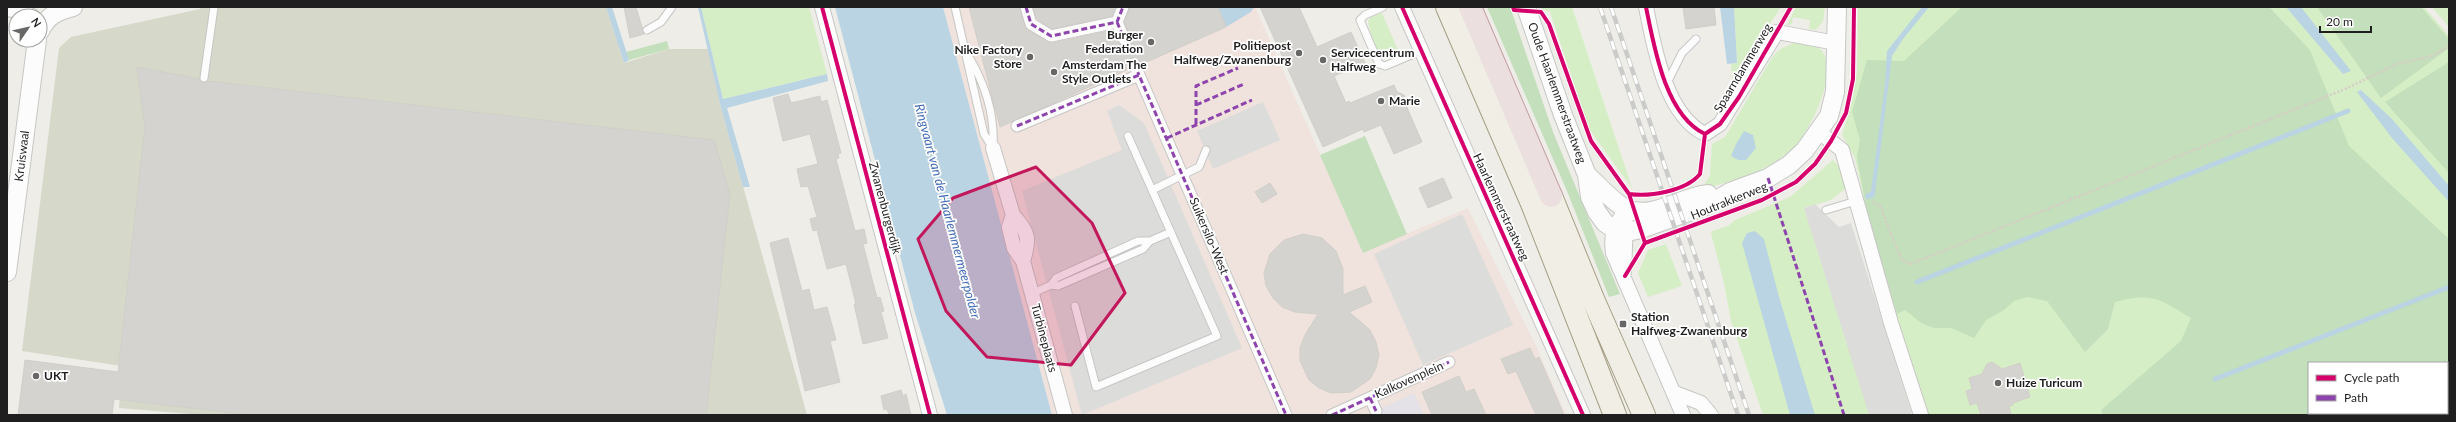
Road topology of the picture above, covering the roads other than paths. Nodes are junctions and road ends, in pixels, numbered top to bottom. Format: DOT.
graph roads {
  1 [pos="73,7"];
  2 [pos="214,7"];
  3 [pos="672,7"];
  4 [pos="822,7"];
  5 [pos="955,7"];
  6 [pos="1026,7"];
  7 [pos="1123,7"];
  8 [pos="1383,7"];
  9 [pos="1402,7"];
  10 [pos="1447,7"];
  11 [pos="1470,7"];
  12 [pos="1526,7"];
  13 [pos="1646,7"];
  14 [pos="1837,7"];
  15 [pos="48,16"];
  16 [pos="1117,22"];
  17 [pos="647,30"];
  18 [pos="1124,39"];
  19 [pos="1696,39"];
  20 [pos="1836,42"];
  21 [pos="36,48"];
  22 [pos="1421,51"];
  23 [pos="967,53"];
  24 [pos="1134,64"];
  25 [pos="1139,75"];
  26 [pos="204,78"];
  27 [pos="1666,84"];
  28 [pos="1017,126"];
  29 [pos="1819,132"];
  30 [pos="1128,136"];
  31 [pos="993,148"];
  32 [pos="1206,150"];
  33 [pos="1587,175"];
  34 [pos="1182,176"];
  35 [pos="1152,190"];
  36 [pos="1730,192"];
  37 [pos="1551,196"];
  38 [pos="1856,200"];
  39 [pos="1626,209"];
  40 [pos="1826,210"];
  41 [pos="1620,230"];
  42 [pos="1171,232"];
  43 [pos="7,272"];
  44 [pos="1031,294"];
  45 [pos="1075,306"];
  46 [pos="1449,362"];
  47 [pos="1674,392"];
  48 [pos="1370,398"];
  49 [pos="1376,411"];
  50 [pos="930,415"];
  51 [pos="1065,415"];
  52 [pos="1286,415"];
  53 [pos="1332,415"];
  54 [pos="1583,415"];
  55 [pos="1615,415"];
  56 [pos="1644,415"];
  57 [pos="1683,415"];
  58 [pos="1711,415"];
  59 [pos="1921,415"];
  1 -- 15 [label="street"];
  2 -- 26 [label="lane"];
  3 -- 17 [label="lane"];
  4 -- 50 [label="street, Zwanenburgerdijk"];
  5 -- 23 [label="lane"];
  6 -- 16 [label="street"];
  7 -- 16 [label="street"];
  8 -- 22 [label="lane"];
  9 -- 22 [label="street, Haarlemmerstraatweg"];
  10 -- 55 [label="main road"];
  11 -- 37 [label="highway"];
  12 -- 33 [label="street, Oude Haarlemmerstraatweg"];
  13 -- 27 [label="street, Spaarndammerweg"];
  14 -- 20 [label="street, Houtrakkerweg"];
  16 -- 18 [label="street"];
  19 -- 27 [label="lane"];
  20 -- 27 [label="street, Spaarndammerweg"];
  20 -- 29 [label="street, Houtrakkerweg"];
  21 -- 43 [label="street, Kruiswaal"];
  22 -- 54 [label="street, Haarlemmerstraatweg"];
  23 -- 31 [label="lane"];
  23 -- 31 [label="lane"];
  24 -- 25 [label="street, Suikersilo-West"];
  25 -- 28 [label="street"];
  25 -- 34 [label="street, Suikersilo-West"];
  29 -- 36 [label="street, Houtrakkerweg"];
  29 -- 38 [label="street"];
  30 -- 35 [label="lane"];
  31 -- 44 [label="street, Turbineplaats"];
  32 -- 34 [label="lane"];
  33 -- 39 [label="street, Oude Haarlemmerstraatweg"];
  33 -- 41 [label="street, Oude Haarlemmerstraatweg"];
  34 -- 35 [label="lane"];
  34 -- 52 [label="street, Suikersilo-West"];
  35 -- 42 [label="lane"];
  36 -- 39 [label="street, Houtrakkerweg"];
  36 -- 41 [label="street, Houtrakkerweg"];
  37 -- 56 [label="main road"];
  38 -- 40 [label="lane"];
  38 -- 59 [label="street"];
  39 -- 41 [label="street"];
  41 -- 47 [label="street"];
  42 -- 44 [label="lane"];
  42 -- 45 [label="lane"];
  44 -- 51 [label="street, Turbineplaats"];
  46 -- 48 [label="street, Kalkovenplein"];
  47 -- 57 [label="street"];
  47 -- 58 [label="street"];
  48 -- 49 [label="street, Kalkovenplein"];
  48 -- 53 [label="street, Kalkovenplein"];
}
